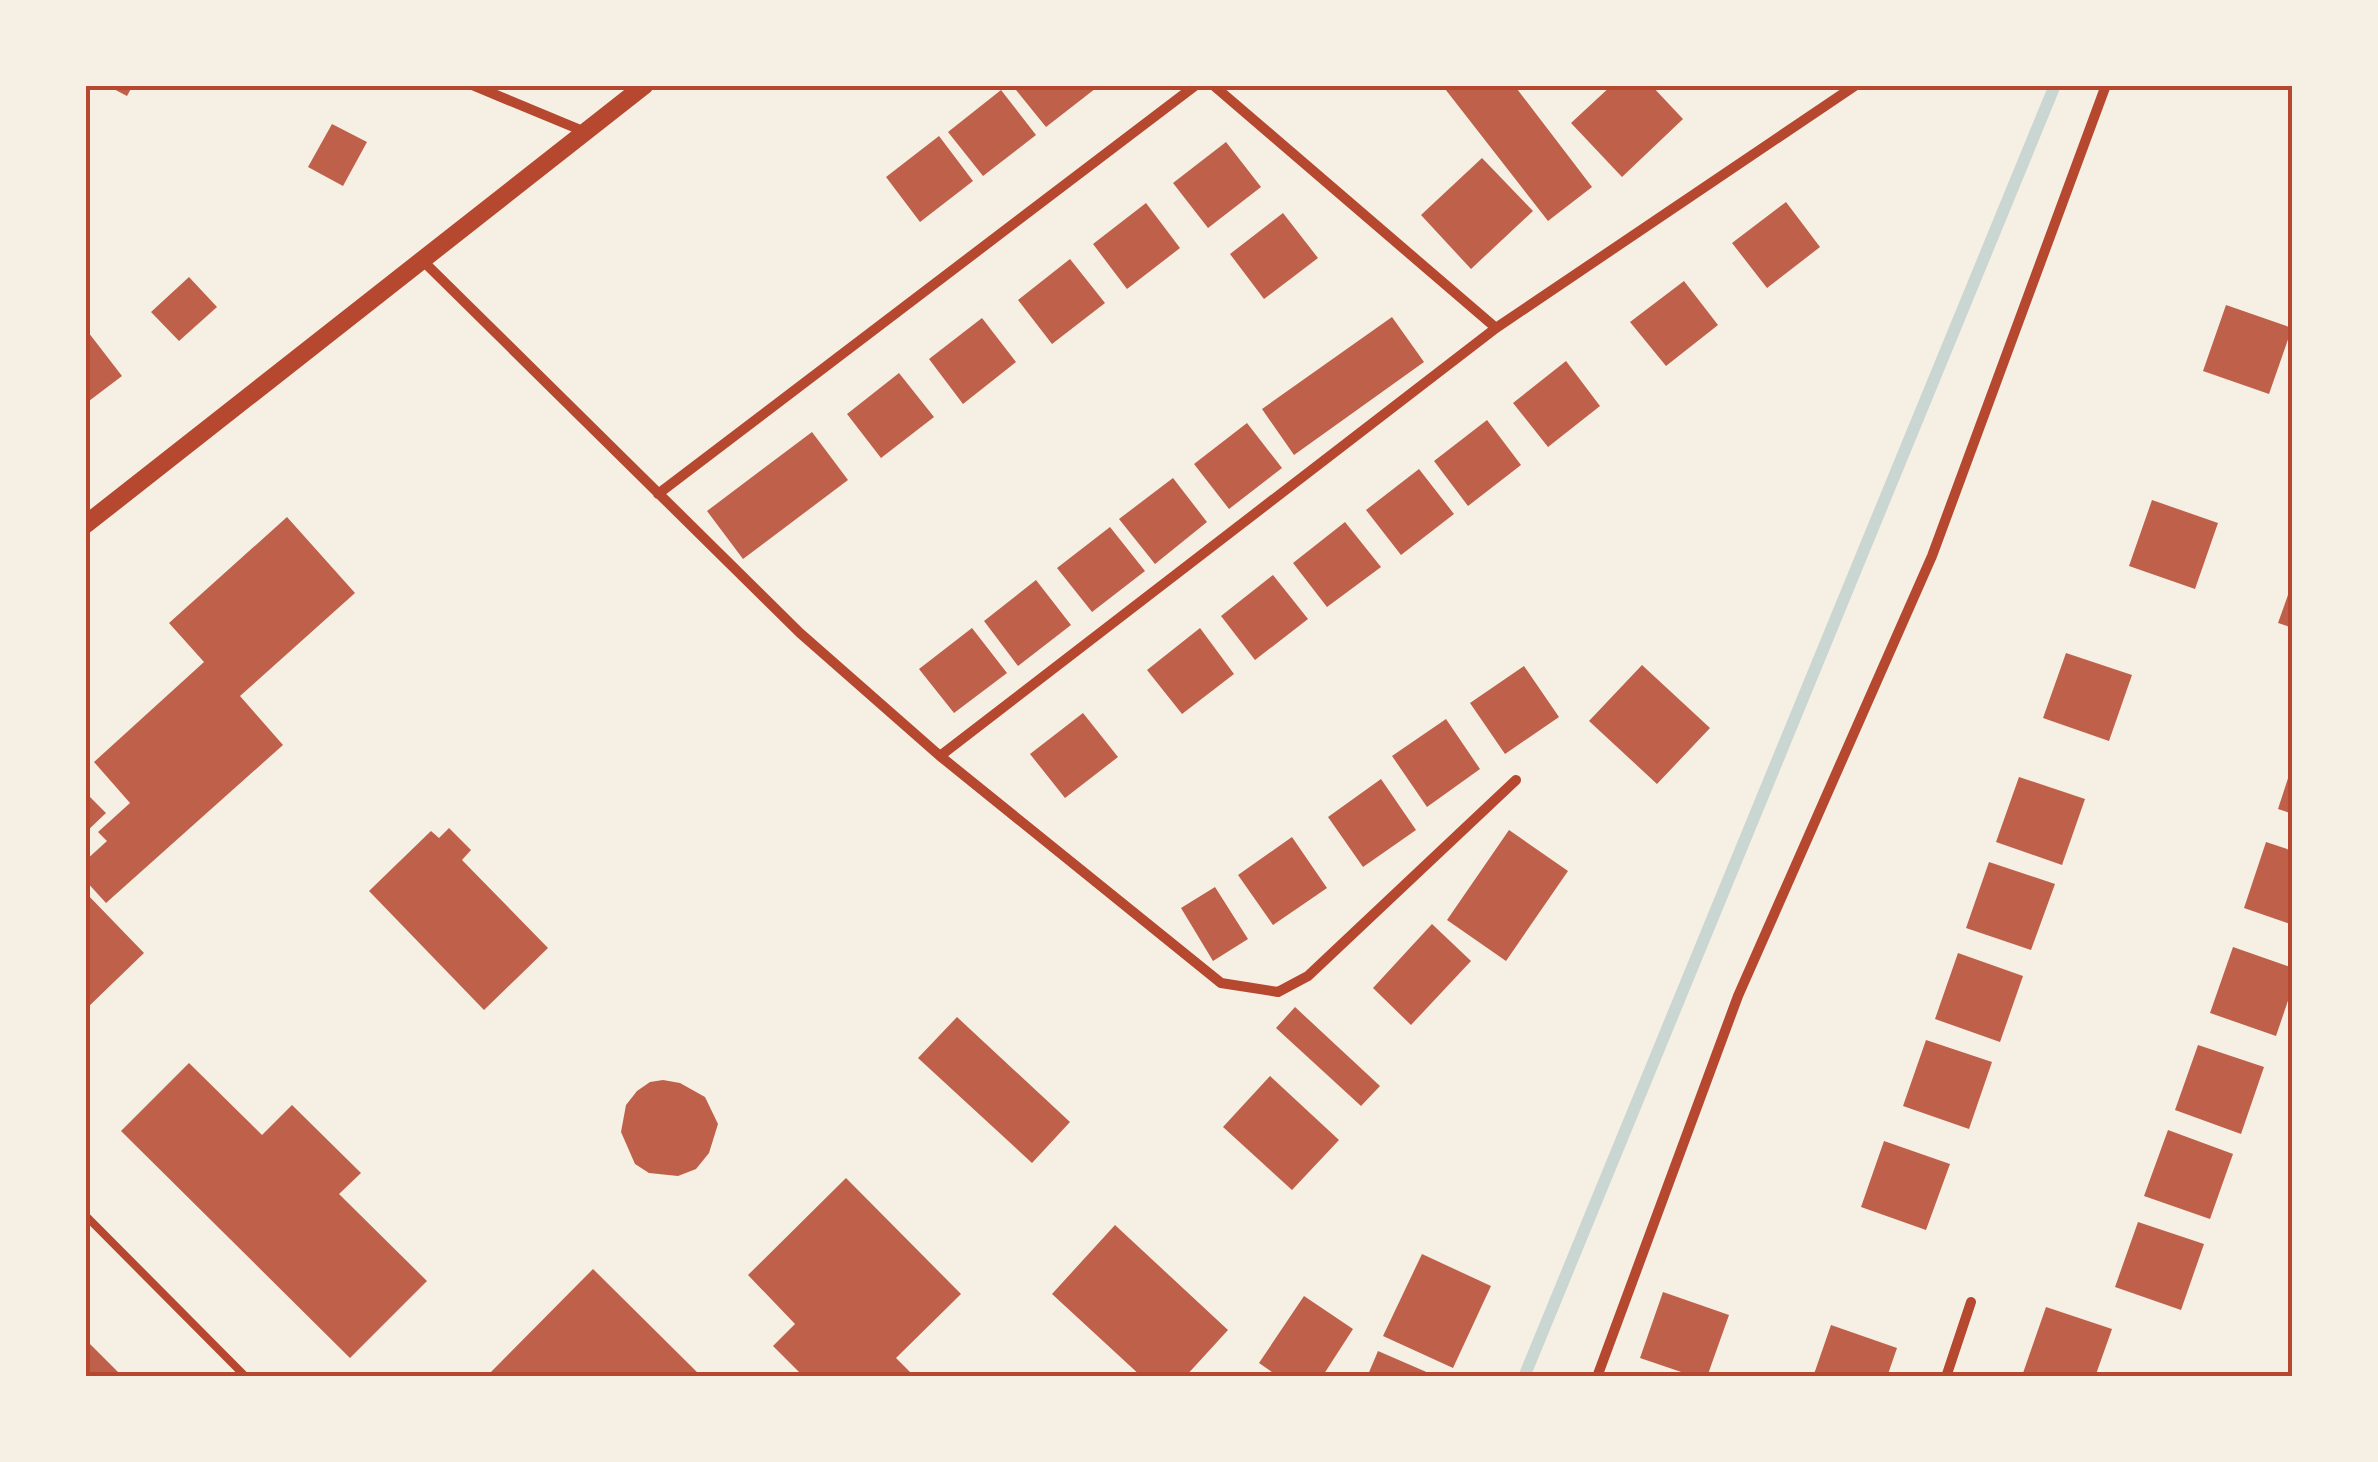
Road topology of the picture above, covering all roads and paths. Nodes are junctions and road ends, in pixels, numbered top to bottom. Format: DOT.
graph roads {
  1 [pos="472,85"];
  2 [pos="645,85"];
  3 [pos="1196,85"];
  4 [pos="1213,85"];
  5 [pos="1856,85"];
  6 [pos="2106,85"];
  7 [pos="583,131"];
  8 [pos="423,261"];
  9 [pos="1496,328"];
  10 [pos="658,494"];
  11 [pos="85,525"];
  12 [pos="940,756"];
  13 [pos="1516,780"];
  14 [pos="85,1215"];
  15 [pos="1972,1302"];
  16 [pos="246,1377"];
  17 [pos="1597,1377"];
  18 [pos="1946,1377"];
  1 -- 7 [label="street"];
  2 -- 7 [label="street"];
  3 -- 10 [label="street"];
  4 -- 9 [label="street"];
  5 -- 9 [label="street"];
  6 -- 17 [label="street"];
  7 -- 8 [label="street"];
  8 -- 10 [label="street"];
  8 -- 11 [label="street"];
  9 -- 12 [label="street"];
  10 -- 12 [label="street"];
  12 -- 13 [label="street"];
  14 -- 16 [label="lane"];
  15 -- 18 [label="street"];
}
